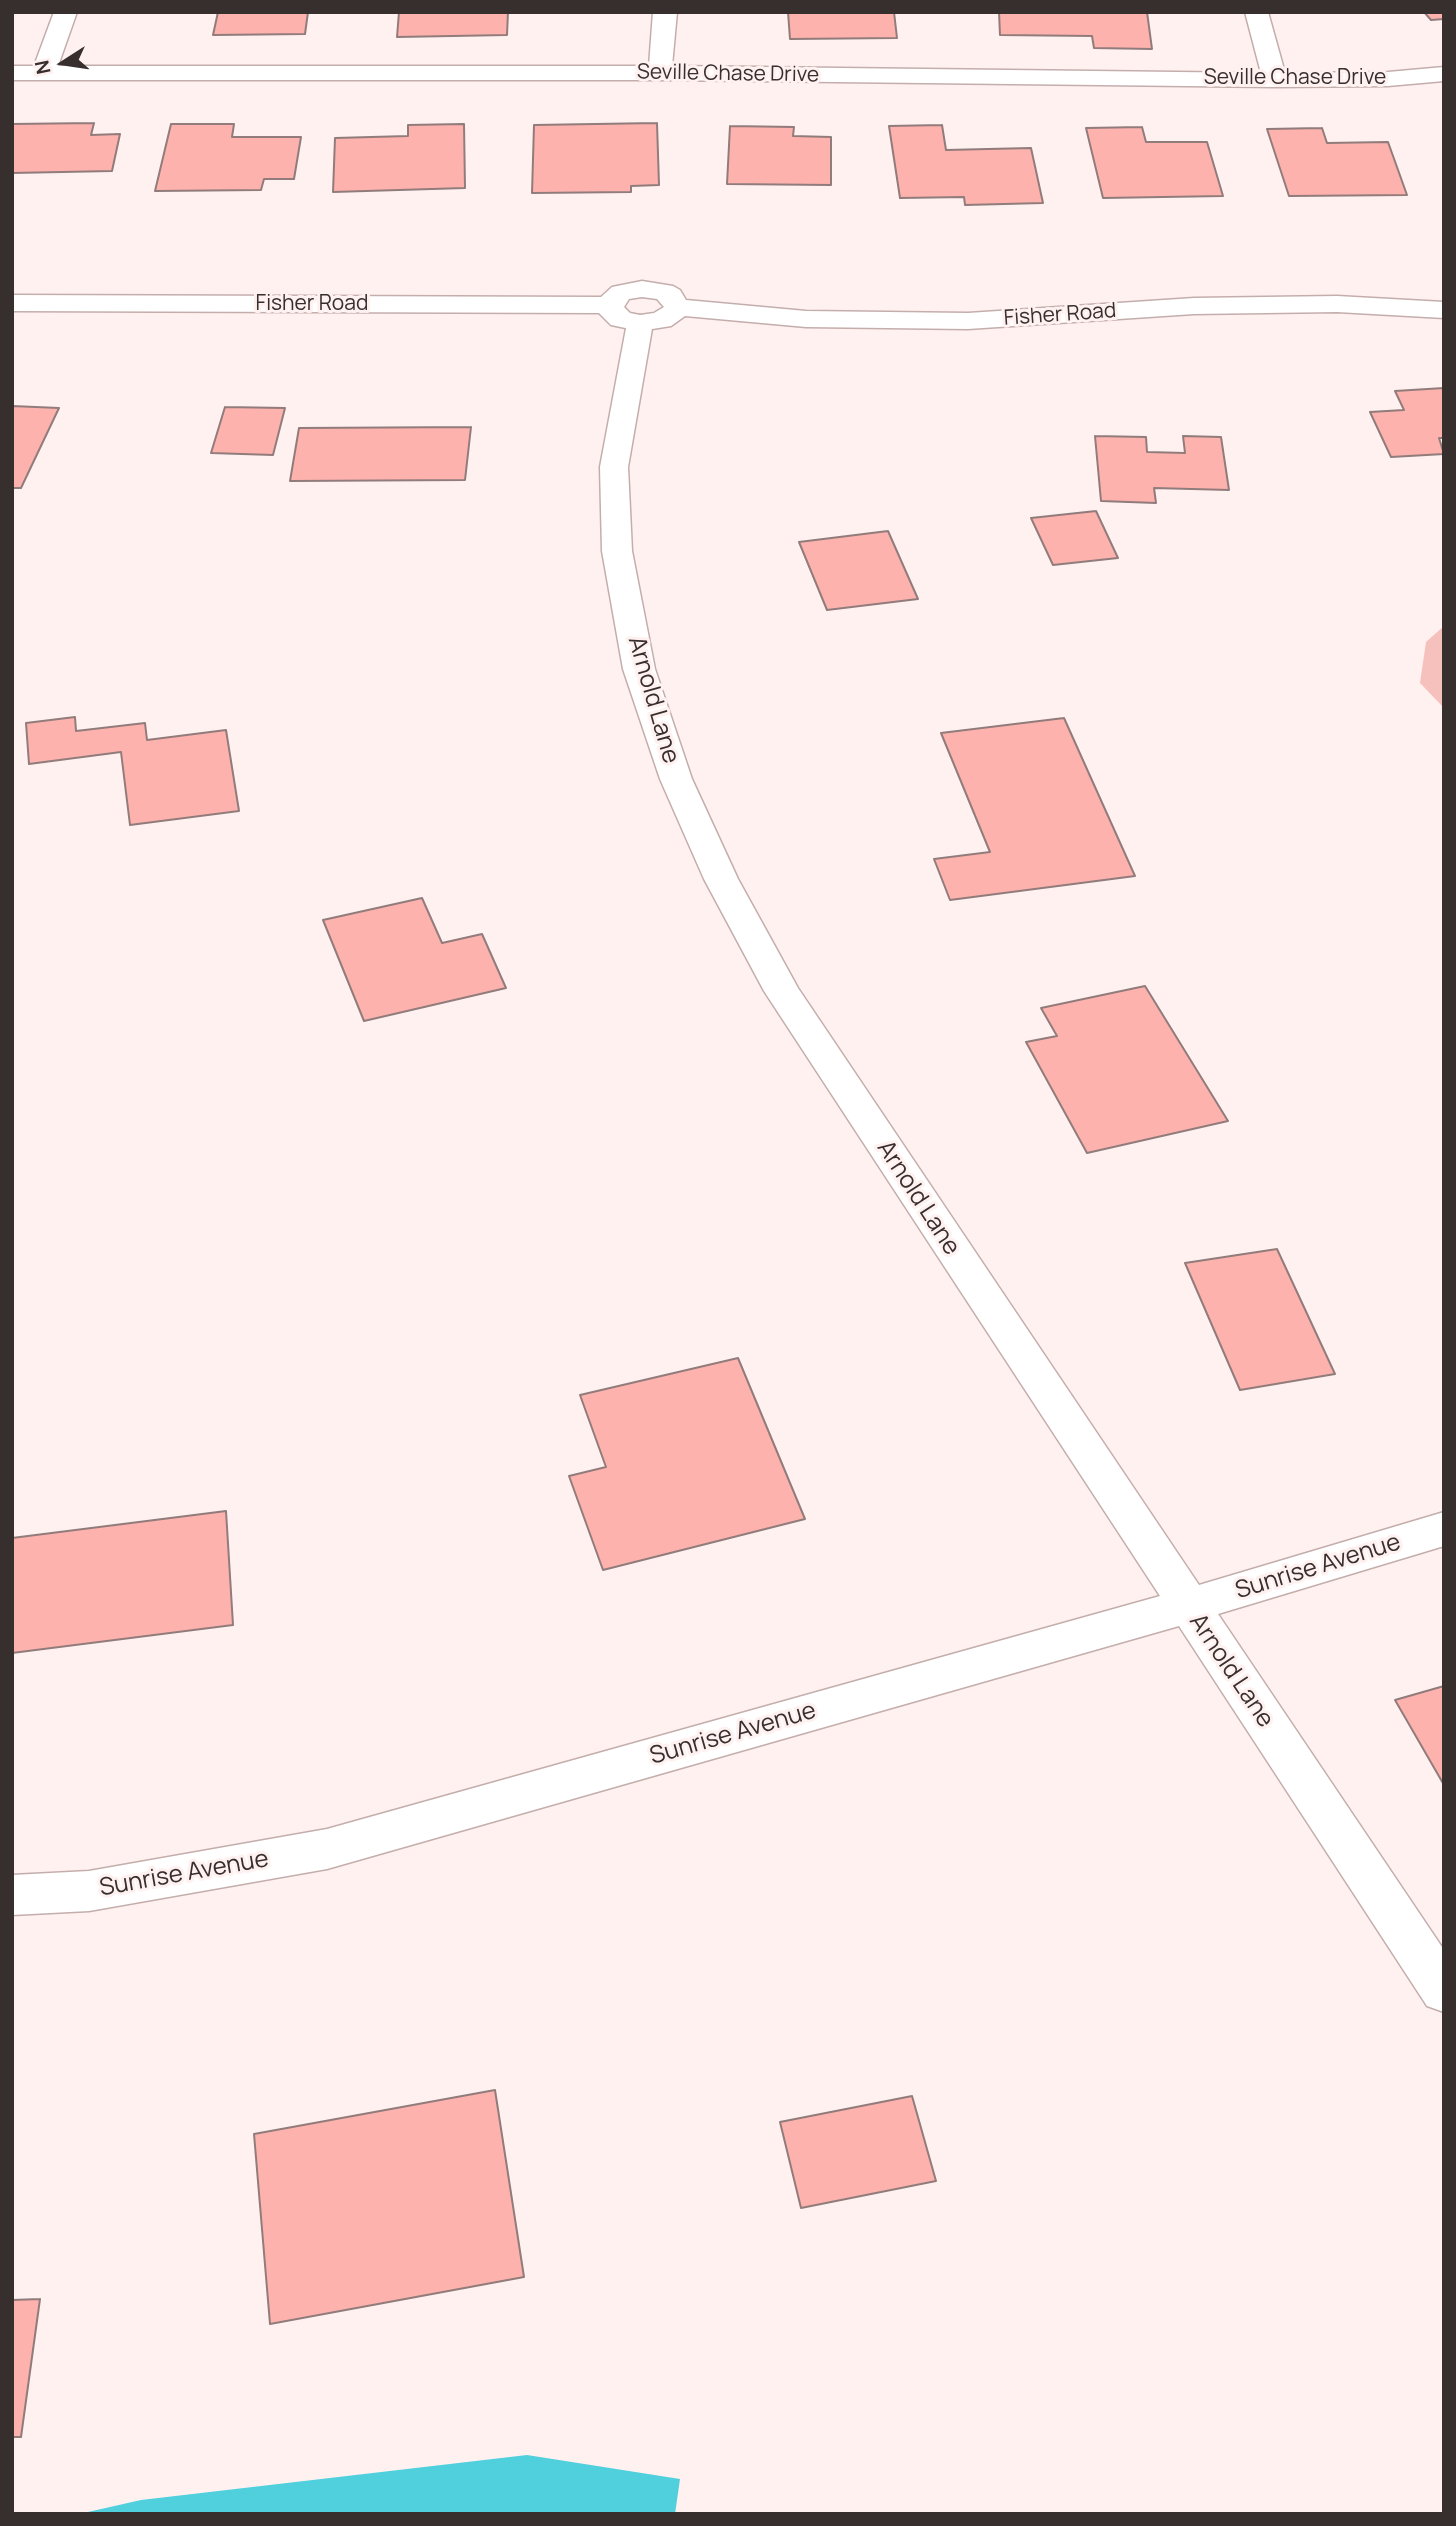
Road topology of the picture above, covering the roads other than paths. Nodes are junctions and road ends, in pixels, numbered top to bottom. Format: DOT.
graph roads {
  1 [pos="66,12"];
  2 [pos="664,12"];
  3 [pos="1256,12"];
  4 [pos="12,73"];
  5 [pos="43,73"];
  6 [pos="660,73"];
  7 [pos="1444,74"];
  8 [pos="1275,80"];
  9 [pos="12,303"];
  10 [pos="677,307"];
  11 [pos="1444,310"];
  12 [pos="626,314"];
  13 [pos="1444,1529"];
  14 [pos="1187,1606"];
  15 [pos="12,1895"];
  16 [pos="1444,1991"];
  1 -- 5 [label="street"];
  2 -- 6 [label="street"];
  3 -- 8 [label="street"];
  4 -- 5 [label="street, Seville Chase Drive"];
  5 -- 6 [label="street, Seville Chase Drive"];
  6 -- 8 [label="street, Seville Chase Drive"];
  7 -- 8 [label="street, Seville Chase Drive"];
  9 -- 12 [label="street, Fisher Road"];
  10 -- 11 [label="street, Fisher Road"];
  10 -- 12 [label="street, Fisher Road"];
  10 -- 12 [label="street, Fisher Road"];
  12 -- 14 [label="street, Arnold Lane"];
  13 -- 14 [label="street, Sunrise Avenue"];
  14 -- 15 [label="street, Sunrise Avenue"];
  14 -- 16 [label="street, Arnold Lane"];
}
